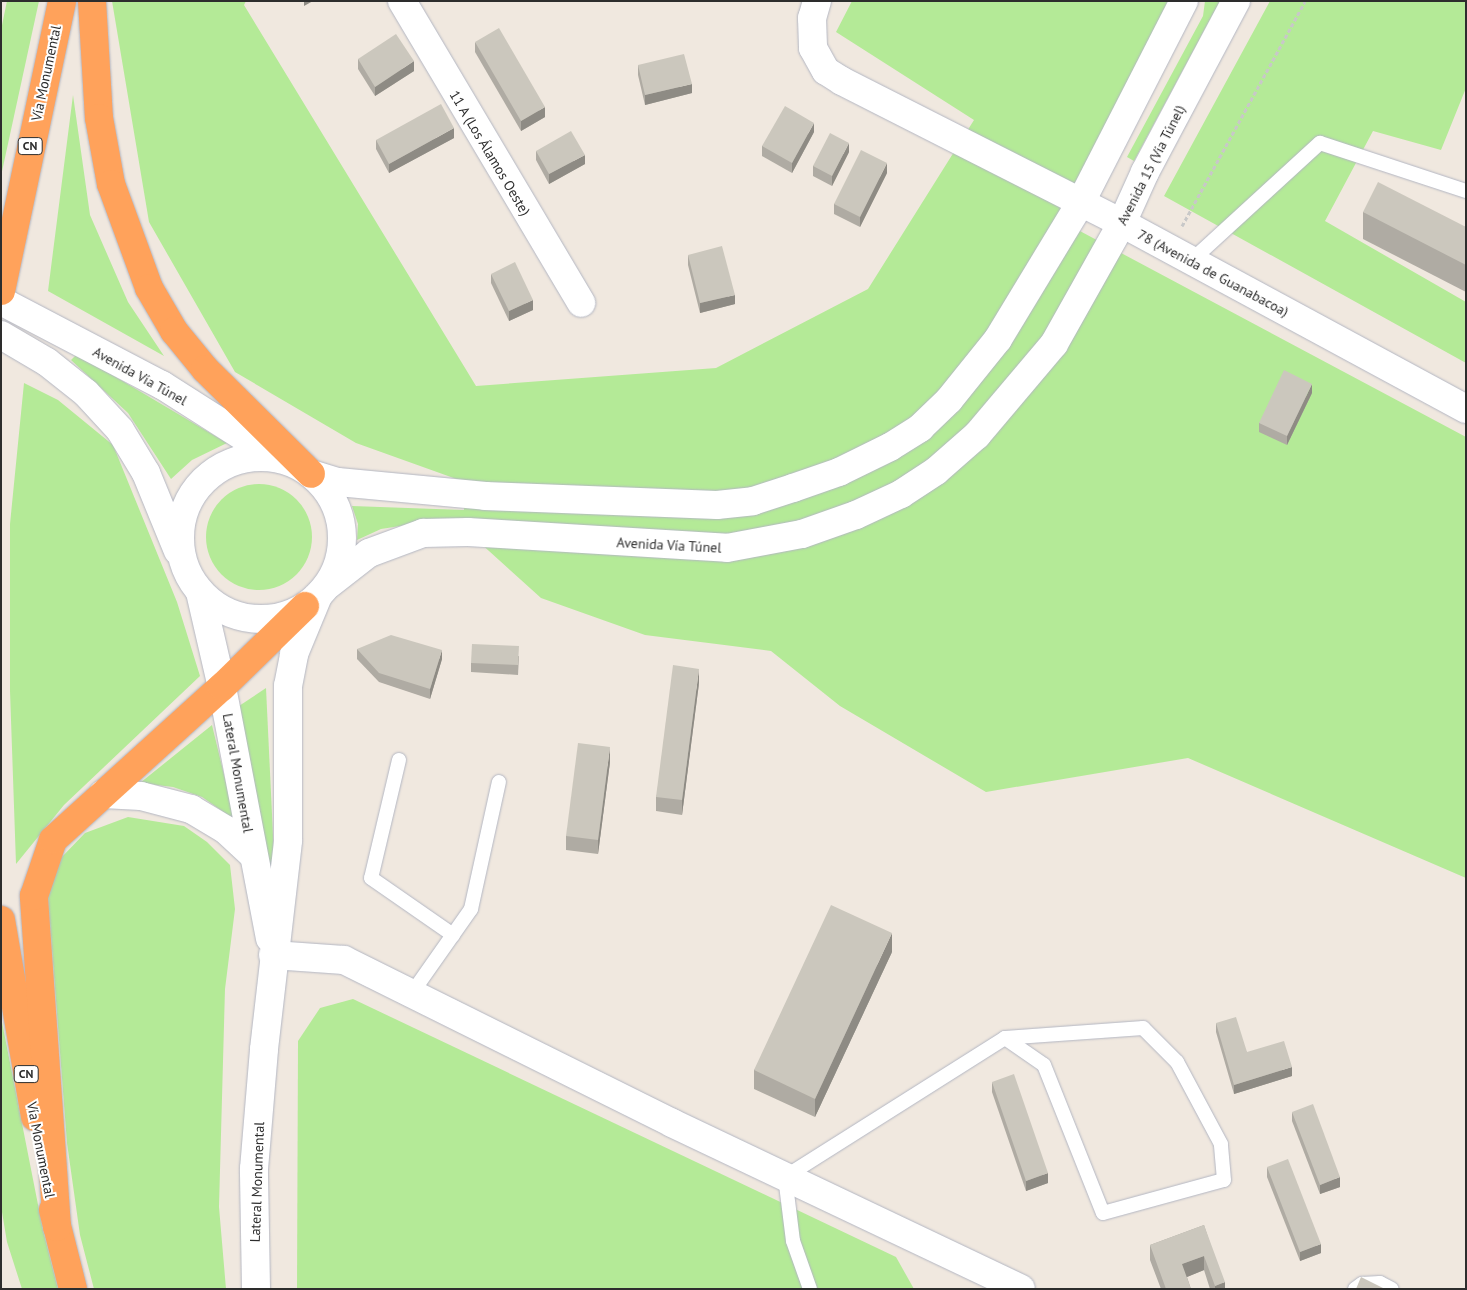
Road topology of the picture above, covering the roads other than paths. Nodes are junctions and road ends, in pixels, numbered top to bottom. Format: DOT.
graph roads {
  1 [pos="62,1"];
  2 [pos="92,1"];
  3 [pos="402,1"];
  4 [pos="817,1"];
  5 [pos="1184,1"];
  6 [pos="1236,1"];
  7 [pos="1466,190"];
  8 [pos="1082,202"];
  9 [pos="1122,223"];
  10 [pos="1180,255"];
  11 [pos="1,291"];
  12 [pos="1,302"];
  13 [pos="581,303"];
  14 [pos="1062,328"];
  15 [pos="1,335"];
  16 [pos="1466,409"];
  17 [pos="275,457"];
  18 [pos="311,474"];
  19 [pos="183,564"];
  20 [pos="200,592"];
  21 [pos="317,596"];
  22 [pos="222,687"];
  23 [pos="399,760"];
  24 [pos="499,782"];
  25 [pos="103,794"];
  26 [pos="252,854"];
  27 [pos="1,920"];
  28 [pos="454,935"];
  29 [pos="273,955"];
  30 [pos="412,994"];
  31 [pos="1005,1038"];
  32 [pos="785,1177"];
  33 [pos="57,1227"];
  34 [pos="73,1289"];
  35 [pos="256,1289"];
  36 [pos="810,1289"];
  37 [pos="1021,1289"];
  38 [pos="1355,1289"];
  39 [pos="1392,1289"];
  1 -- 11 [label="highway, Vía Monumental / CN"];
  2 -- 18 [label="highway"];
  3 -- 13 [label="main road, 11 A (Los Álamos Oeste)"];
  4 -- 8 [label="main road, 78 (Avenida de Guanabacoa)"];
  5 -- 8 [label="main road"];
  6 -- 9 [label="main road, Avenida 15 (Vía Túnel)"];
  7 -- 10 [label="lane"];
  8 -- 9 [label="main road, 78 (Avenida de Guanabacoa)"];
  8 -- 18 [label="main road"];
  9 -- 10 [label="main road, 78 (Avenida de Guanabacoa)"];
  9 -- 14 [label="main road, Avenida 15 (Vía Túnel)"];
  10 -- 16 [label="main road, 78 (Avenida de Guanabacoa)"];
  12 -- 17 [label="main road, Avenida Vía Túnel"];
  14 -- 21 [label="main road, Avenida Vía Túnel"];
  15 -- 19 [label="main road"];
  17 -- 18 [label="main road"];
  17 -- 19 [label="main road"];
  18 -- 21 [label="main road"];
  19 -- 20 [label="main road"];
  20 -- 21 [label="main road"];
  20 -- 22 [label="main road, Lateral Monumental"];
  21 -- 22 [label="highway"];
  21 -- 29 [label="main road, Lateral Monumental"];
  22 -- 25 [label="highway"];
  22 -- 26 [label="main road, Lateral Monumental"];
  23 -- 28 [label="lane"];
  24 -- 28 [label="lane"];
  25 -- 26 [label="main road"];
  25 -- 33 [label="highway"];
  26 -- 29 [label="main road, Lateral Monumental"];
  27 -- 33 [label="highway, Vía Monumental / CN"];
  28 -- 30 [label="lane"];
  29 -- 30 [label="main road"];
  29 -- 35 [label="main road, Lateral Monumental"];
  30 -- 32 [label="main road"];
  31 -- 31 [label="lane"];
  31 -- 32 [label="lane"];
  32 -- 36 [label="lane"];
  32 -- 37 [label="main road"];
  33 -- 34 [label="highway, Vía Monumental / CN"];
  38 -- 39 [label="lane"];
}
